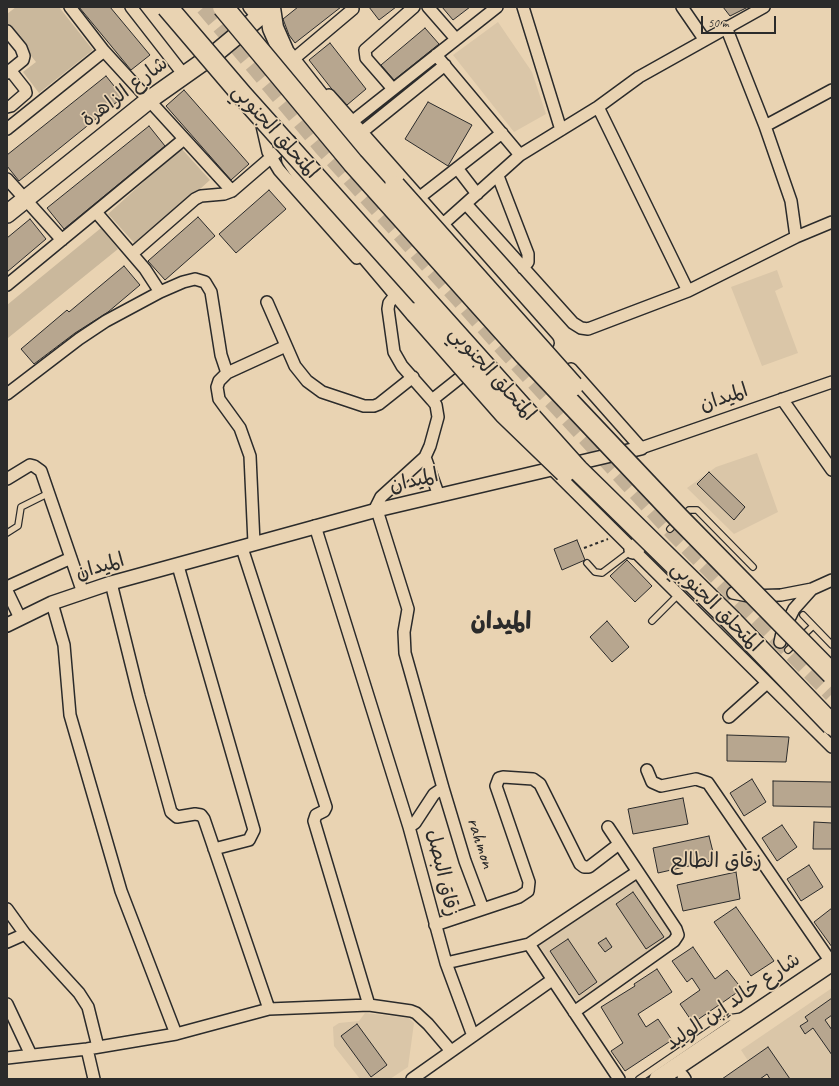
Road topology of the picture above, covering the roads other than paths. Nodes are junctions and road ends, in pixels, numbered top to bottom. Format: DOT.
graph roads {
  1 [pos="70,7"];
  2 [pos="131,7"];
  3 [pos="167,7"];
  4 [pos="414,7"];
  5 [pos="428,7"];
  6 [pos="497,7"];
  7 [pos="523,7"];
  8 [pos="682,7"];
  9 [pos="764,7"];
  10 [pos="226,9"];
  11 [pos="353,9"];
  12 [pos="262,10"];
  13 [pos="726,27"];
  14 [pos="7,31"];
  15 [pos="277,38"];
  16 [pos="456,39"];
  17 [pos="704,39"];
  18 [pos="104,51"];
  19 [pos="436,55"];
  20 [pos="296,57"];
  21 [pos="444,65"];
  22 [pos="9,72"];
  23 [pos="184,75"];
  24 [pos="393,89"];
  25 [pos="832,90"];
  26 [pos="149,100"];
  27 [pos="258,101"];
  28 [pos="7,107"];
  29 [pos="598,107"];
  30 [pos="352,121"];
  31 [pos="278,124"];
  32 [pos="765,126"];
  33 [pos="7,129"];
  34 [pos="561,130"];
  35 [pos="362,132"];
  36 [pos="502,133"];
  37 [pos="184,139"];
  38 [pos="288,142"];
  39 [pos="520,155"];
  40 [pos="271,158"];
  41 [pos="457,168"];
  42 [pos="498,176"];
  43 [pos="7,179"];
  44 [pos="232,191"];
  45 [pos="477,194"];
  46 [pos="420,197"];
  47 [pos="26,198"];
  48 [pos="466,204"];
  49 [pos="96,212"];
  50 [pos="7,214"];
  51 [pos="832,222"];
  52 [pos="443,224"];
  53 [pos="796,236"];
  54 [pos="62,240"];
  55 [pos="133,253"];
  56 [pos="523,268"];
  57 [pos="7,284"];
  58 [pos="688,291"];
  59 [pos="160,292"];
  60 [pos="393,298"];
  61 [pos="267,302"];
  62 [pos="286,346"];
  63 [pos="483,359"];
  64 [pos="227,373"];
  65 [pos="463,375"];
  66 [pos="413,377"];
  67 [pos="832,382"];
  68 [pos="7,394"];
  69 [pos="782,399"];
  70 [pos="432,400"];
  71 [pos="640,448"];
  72 [pos="425,457"];
  73 [pos="552,470"];
  74 [pos="832,470"];
  75 [pos="7,479"];
  76 [pos="49,493"];
  77 [pos="439,496"];
  78 [pos="377,510"];
  79 [pos="674,523"];
  80 [pos="315,526"];
  81 [pos="7,533"];
  82 [pos="641,543"];
  83 [pos="248,546"];
  84 [pos="70,558"];
  85 [pos="587,563"];
  86 [pos="178,566"];
  87 [pos="753,567"];
  88 [pos="832,580"];
  89 [pos="111,583"];
  90 [pos="7,586"];
  91 [pos="812,589"];
  92 [pos="7,591"];
  93 [pos="83,593"];
  94 [pos="733,593"];
  95 [pos="678,595"];
  96 [pos="52,603"];
  97 [pos="803,615"];
  98 [pos="20,618"];
  99 [pos="652,621"];
  100 [pos="7,625"];
  101 [pos="813,626"];
  102 [pos="780,642"];
  103 [pos="832,645"];
  104 [pos="788,650"];
  105 [pos="832,674"];
  106 [pos="767,683"];
  107 [pos="729,717"];
  108 [pos="832,725"];
  109 [pos="832,747"];
  110 [pos="647,770"];
  111 [pos="443,788"];
  112 [pos="409,827"];
  113 [pos="608,827"];
  114 [pos="619,844"];
  115 [pos="214,849"];
  116 [pos="637,872"];
  117 [pos="7,909"];
  118 [pos="483,909"];
  119 [pos="435,925"];
  120 [pos="25,934"];
  121 [pos="7,942"];
  122 [pos="529,944"];
  123 [pos="446,963"];
  124 [pos="832,967"];
  125 [pos="552,980"];
  126 [pos="7,1004"];
  127 [pos="369,1005"];
  128 [pos="269,1009"];
  129 [pos="574,1012"];
  130 [pos="749,1018"];
  131 [pos="176,1034"];
  132 [pos="473,1036"];
  133 [pos="98,1047"];
  134 [pos="87,1049"];
  135 [pos="451,1050"];
  136 [pos="31,1055"];
  137 [pos="7,1058"];
  138 [pos="682,1078"];
  139 [pos="94,1079"];
  140 [pos="412,1079"];
  141 [pos="619,1079"];
  142 [pos="639,1079"];
  143 [pos="658,1079"];
  1 -- 18 [label="street"];
  2 -- 23 [label="street"];
  3 -- 82 [label="highway, المتحلق الجنوبي, bridge"];
  4 -- 24 [label="street"];
  5 -- 16 [label="street"];
  6 -- 16 [label="street"];
  7 -- 34 [label="street"];
  8 -- 17 [label="street"];
  9 -- 13 [label="street"];
  10 -- 79 [label="highway, المتحلق الجنوبي, bridge"];
  11 -- 20 [label="street"];
  12 -- 15 [label="highway"];
  12 -- 23 [label="main road, شارع الزاهرة"];
  13 -- 17 [label="street"];
  13 -- 32 [label="street"];
  14 -- 22 [label="street"];
  15 -- 20 [label="street"];
  15 -- 79 [label="highway, bridge"];
  16 -- 19 [label="street"];
  17 -- 29 [label="street"];
  18 -- 26 [label="street"];
  18 -- 33 [label="street"];
  19 -- 21 [label="street"];
  19 -- 24 [label="street"];
  20 -- 30 [label="street"];
  21 -- 35 [label="street"];
  21 -- 36 [label="street"];
  22 -- 28 [label="street"];
  23 -- 26 [label="main road, شارع الزاهرة"];
  24 -- 30 [label="street"];
  25 -- 32 [label="street"];
  26 -- 37 [label="street"];
  26 -- 47 [label="main road, شارع الزاهرة"];
  27 -- 40 [label="street"];
  29 -- 34 [label="street"];
  29 -- 58 [label="street"];
  30 -- 35 [label="street"];
  31 -- 38 [label="highway"];
  32 -- 53 [label="street"];
  34 -- 39 [label="street"];
  35 -- 46 [label="street"];
  36 -- 39 [label="street"];
  36 -- 41 [label="street"];
  37 -- 44 [label="street"];
  37 -- 49 [label="street"];
  38 -- 40 [label="street"];
  38 -- 82 [label="highway, bridge"];
  39 -- 42 [label="street"];
  40 -- 44 [label="street"];
  40 -- 60 [label="street"];
  41 -- 45 [label="street"];
  41 -- 46 [label="street"];
  42 -- 45 [label="street"];
  42 -- 56 [label="street"];
  43 -- 47 [label="street"];
  44 -- 55 [label="street"];
  45 -- 48 [label="street"];
  46 -- 52 [label="street"];
  47 -- 50 [label="main road, شارع الزاهرة"];
  47 -- 54 [label="street"];
  48 -- 52 [label="street"];
  48 -- 56 [label="street"];
  49 -- 54 [label="street"];
  49 -- 55 [label="street"];
  51 -- 53 [label="street"];
  52 -- 71 [label="street"];
  53 -- 58 [label="street"];
  54 -- 57 [label="street"];
  55 -- 59 [label="street"];
  56 -- 58 [label="street"];
  59 -- 64 [label="street"];
  59 -- 68 [label="street"];
  60 -- 65 [label="street"];
  60 -- 66 [label="street"];
  61 -- 62 [label="street"];
  62 -- 64 [label="street"];
  62 -- 66 [label="street"];
  63 -- 65 [label="street"];
  64 -- 83 [label="street"];
  65 -- 70 [label="street"];
  65 -- 73 [label="street"];
  66 -- 70 [label="street"];
  67 -- 69 [label="street, الميدان"];
  69 -- 71 [label="street, الميدان"];
  69 -- 74 [label="street"];
  70 -- 72 [label="street"];
  71 -- 73 [label="street, الميدان"];
  72 -- 77 [label="street"];
  72 -- 78 [label="street"];
  73 -- 77 [label="street, الميدان"];
  73 -- 82 [label="street"];
  75 -- 76 [label="street"];
  76 -- 81 [label="lane"];
  76 -- 84 [label="street"];
  77 -- 78 [label="street, الميدان"];
  78 -- 80 [label="street, الميدان"];
  78 -- 111 [label="street"];
  79 -- 87 [label="lane"];
  79 -- 105 [label="highway, المتحلق الجنوبي, bridge"];
  80 -- 83 [label="street, الميدان"];
  80 -- 112 [label="street"];
  82 -- 85 [label="lane"];
  82 -- 95 [label="street"];
  82 -- 108 [label="highway, المتحلق الجنوبي, bridge"];
  83 -- 86 [label="street, الميدان"];
  83 -- 127 [label="street"];
  84 -- 90 [label="street"];
  84 -- 93 [label="street"];
  86 -- 89 [label="street, الميدان"];
  86 -- 115 [label="street"];
  88 -- 91 [label="street"];
  89 -- 93 [label="street, الميدان"];
  89 -- 115 [label="street"];
  91 -- 94 [label="street"];
  91 -- 102 [label="street"];
  92 -- 98 [label="street"];
  93 -- 96 [label="street, الميدان"];
  95 -- 99 [label="lane"];
  95 -- 106 [label="street"];
  96 -- 98 [label="street, الميدان"];
  96 -- 131 [label="street"];
  97 -- 101 [label="lane"];
  98 -- 100 [label="street, الميدان"];
  101 -- 103 [label="lane"];
  101 -- 104 [label="lane"];
  106 -- 107 [label="street"];
  106 -- 109 [label="street"];
  110 -- 124 [label="street"];
  111 -- 112 [label="street, زقاق البصل"];
  111 -- 118 [label="street, rahmon"];
  112 -- 119 [label="street, زقاق البصل"];
  113 -- 114 [label="street"];
  114 -- 116 [label="street"];
  114 -- 118 [label="street"];
  115 -- 128 [label="street"];
  116 -- 122 [label="street"];
  116 -- 129 [label="street"];
  117 -- 120 [label="street"];
  118 -- 119 [label="street"];
  119 -- 123 [label="street, زقاق البصل"];
  120 -- 121 [label="street"];
  120 -- 133 [label="street"];
  122 -- 123 [label="street"];
  122 -- 125 [label="street"];
  123 -- 132 [label="street, زقاق البصل"];
  124 -- 130 [label="main road, شارع خالد إبن الوليد"];
  124 -- 138 [label="main road, شارع خالد إبن الوليد"];
  125 -- 129 [label="street"];
  125 -- 132 [label="street"];
  126 -- 136 [label="street"];
  127 -- 128 [label="street"];
  127 -- 135 [label="street"];
  128 -- 131 [label="street"];
  129 -- 141 [label="street"];
  130 -- 142 [label="lane"];
  130 -- 143 [label="main road, شارع خالد إبن الوليد"];
  131 -- 133 [label="street"];
  132 -- 135 [label="street"];
  133 -- 134 [label="street"];
  134 -- 136 [label="street"];
  134 -- 139 [label="street"];
  135 -- 140 [label="street"];
  136 -- 137 [label="street"];
}
